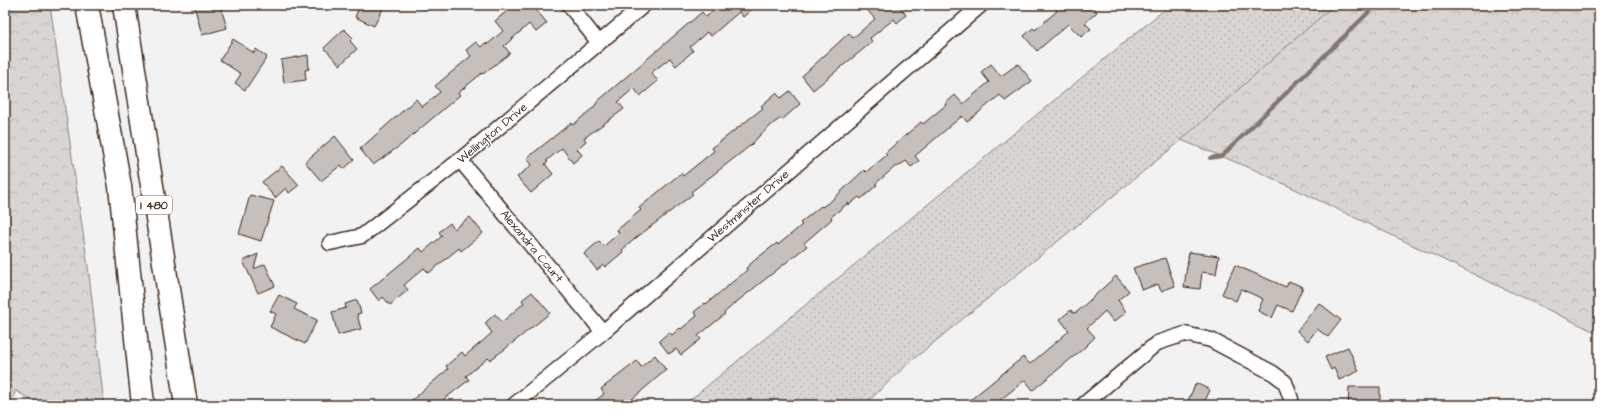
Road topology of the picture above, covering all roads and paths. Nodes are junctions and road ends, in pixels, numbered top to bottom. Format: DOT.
graph roads {
  1 [pos="87,5"];
  2 [pos="124,5"];
  3 [pos="569,5"];
  4 [pos="644,5"];
  5 [pos="981,5"];
  6 [pos="600,43"];
  7 [pos="460,160"];
  8 [pos="330,243"];
  9 [pos="603,332"];
  10 [pos="143,405"];
  11 [pos="186,405"];
  12 [pos="514,405"];
  13 [pos="1083,405"];
  14 [pos="1290,405"];
  1 -- 10 [label="highway, I 480"];
  2 -- 11 [label="highway, I 480"];
  3 -- 6 [label="street"];
  4 -- 6 [label="street, Wellington Drive"];
  5 -- 9 [label="street, Westminster Drive"];
  6 -- 7 [label="street, Wellington Drive"];
  7 -- 8 [label="street, Wellington Drive"];
  7 -- 9 [label="street, Alexandra Court"];
  9 -- 12 [label="street, Westminster Drive"];
  13 -- 14 [label="street"];
}
